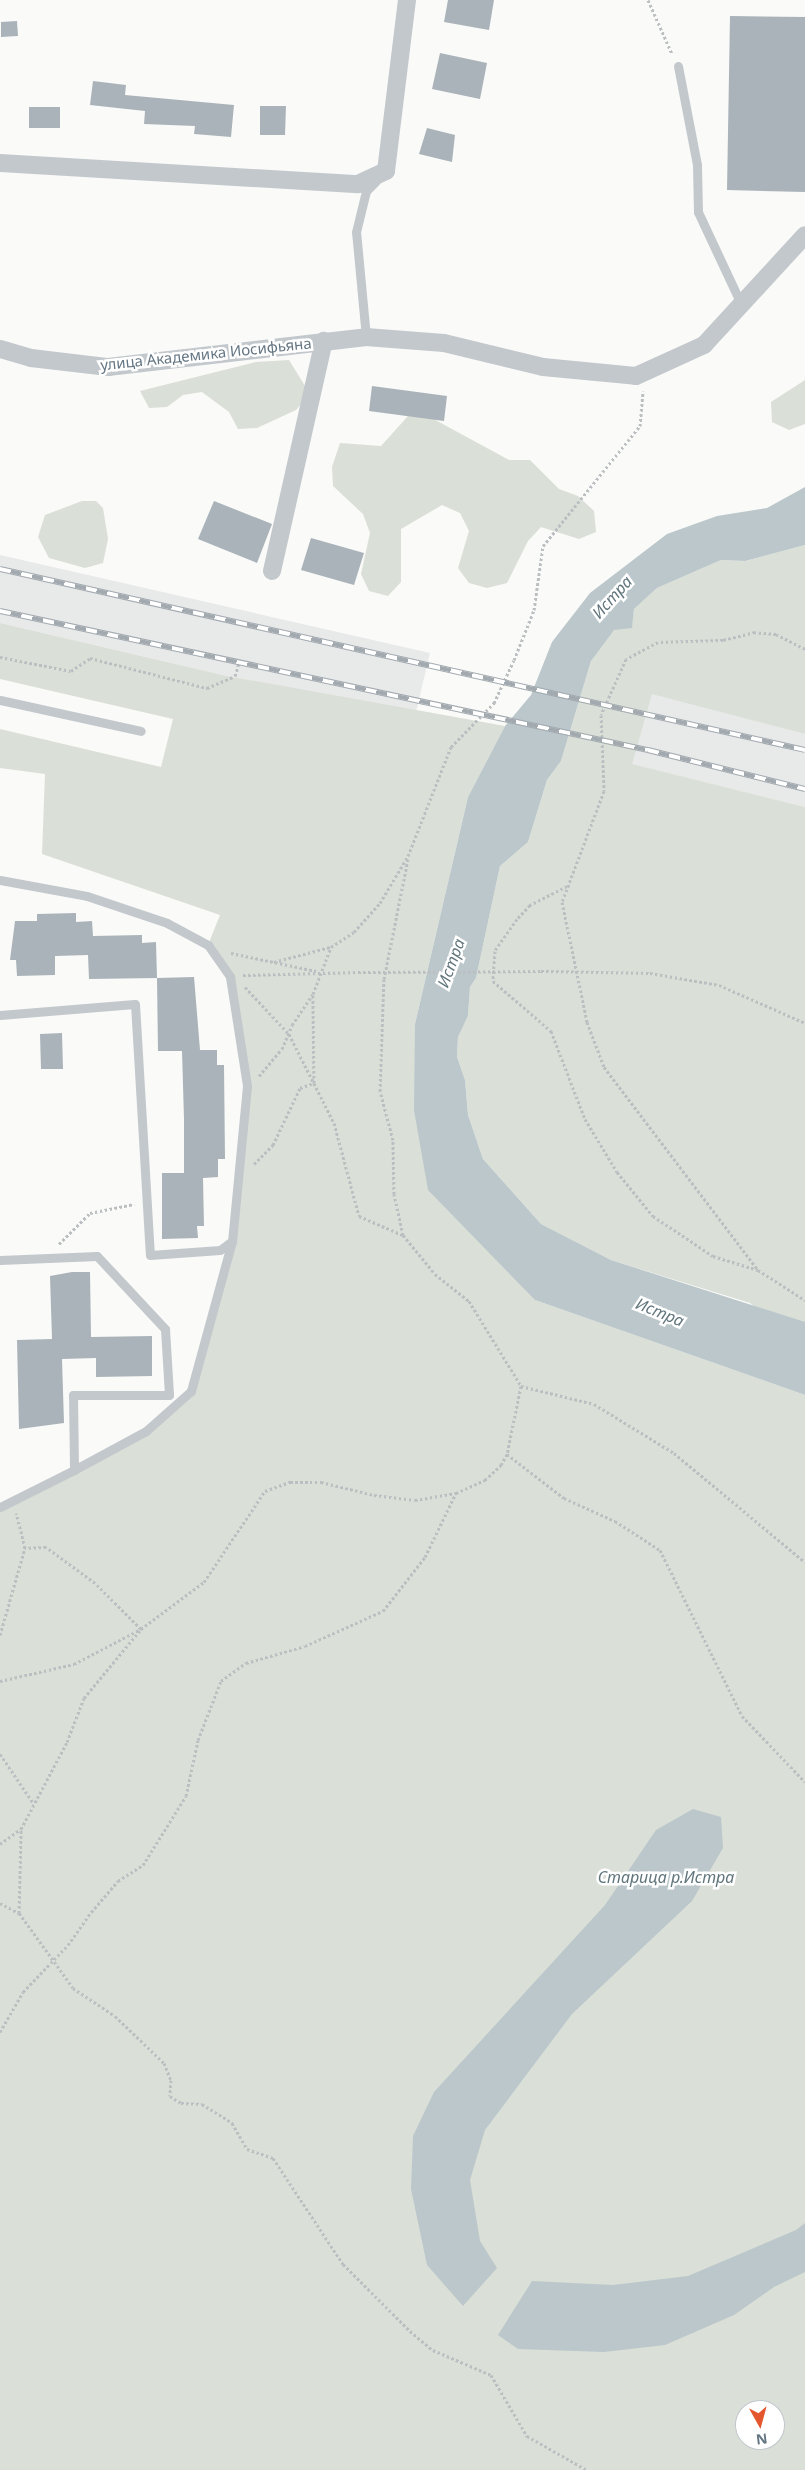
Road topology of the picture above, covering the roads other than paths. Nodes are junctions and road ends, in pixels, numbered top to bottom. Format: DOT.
graph roads {
  1 [pos="407,0"];
  2 [pos="678,66"];
  3 [pos="0,163"];
  4 [pos="386,171"];
  5 [pos="805,235"];
  6 [pos="741,304"];
  7 [pos="366,337"];
  8 [pos="324,341"];
  9 [pos="0,349"];
  10 [pos="272,571"];
  11 [pos="0,700"];
  12 [pos="141,731"];
  13 [pos="0,880"];
  14 [pos="0,1014"];
  15 [pos="232,1241"];
  16 [pos="0,1260"];
  17 [pos="190,1391"];
  18 [pos="169,1395"];
  19 [pos="74,1470"];
  20 [pos="0,1507"];
  1 -- 4 [label="street"];
  2 -- 6 [label="lane"];
  3 -- 4 [label="street"];
  4 -- 7 [label="lane"];
  5 -- 6 [label="street"];
  6 -- 7 [label="street, улица Академика Иосифьяна"];
  7 -- 8 [label="street, улица Академика Иосифьяна"];
  8 -- 9 [label="street, улица Академика Иосифьяна"];
  8 -- 10 [label="street, улица Академика Иосифьяна"];
  11 -- 12 [label="lane"];
  13 -- 15 [label="lane"];
  14 -- 15 [label="lane"];
  15 -- 17 [label="lane"];
  16 -- 18 [label="lane"];
  17 -- 18 [label="lane"];
  17 -- 19 [label="lane"];
  18 -- 19 [label="lane"];
  19 -- 20 [label="lane"];
}
